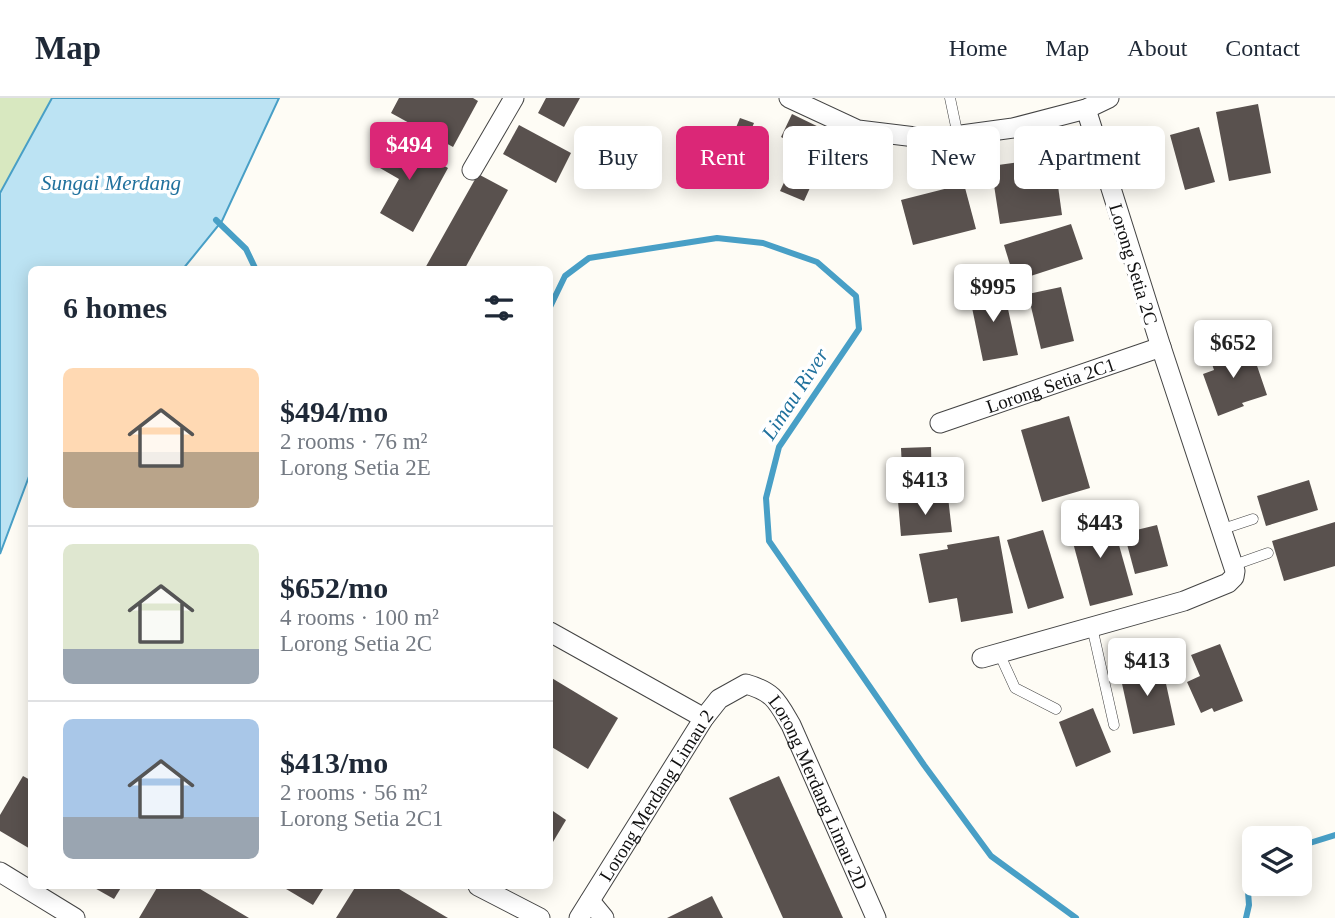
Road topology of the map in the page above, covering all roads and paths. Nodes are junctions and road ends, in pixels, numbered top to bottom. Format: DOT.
graph roads {
  1 [pos="514,98"];
  2 [pos="789,98"];
  3 [pos="950,98"];
  4 [pos="1109,98"];
  5 [pos="1086,109"];
  6 [pos="956,126"];
  7 [pos="1000,130"];
  8 [pos="907,136"];
  9 [pos="472,170"];
  10 [pos="1161,347"];
  11 [pos="940,423"];
  12 [pos="1253,519"];
  13 [pos="1223,529"];
  14 [pos="1268,553"];
  15 [pos="1234,571"];
  16 [pos="1091,627"];
  17 [pos="553,634"];
  18 [pos="991,656"];
  19 [pos="746,684"];
  20 [pos="1056,709"];
  21 [pos="704,718"];
  22 [pos="1114,725"];
  23 [pos="0,872"];
  24 [pos="484,889"];
  25 [pos="585,910"];
  26 [pos="75,918"];
  27 [pos="540,918"];
  28 [pos="604,918"];
  29 [pos="876,918"];
  1 -- 9 [label="street"];
  2 -- 8 [label="street"];
  3 -- 6 [label="lane"];
  4 -- 5 [label="street"];
  5 -- 7 [label="street"];
  5 -- 10 [label="street, Lorong Setia 2C"];
  10 -- 11 [label="street, Lorong Setia 2C1"];
  10 -- 13 [label="street, Lorong Setia 2C"];
  12 -- 13 [label="lane"];
  13 -- 15 [label="street, Lorong Setia 2C"];
  14 -- 15 [label="lane"];
  15 -- 16 [label="street"];
  16 -- 18 [label="street"];
  16 -- 22 [label="lane"];
  17 -- 21 [label="street"];
  18 -- 20 [label="lane"];
  19 -- 21 [label="street, Lorong Merdang Limau 2"];
  19 -- 29 [label="street, Lorong Merdang Limau 2D"];
  21 -- 25 [label="street, Lorong Merdang Limau 2"];
  23 -- 26 [label="street"];
  24 -- 27 [label="street"];
  25 -- 28 [label="street"];
}
